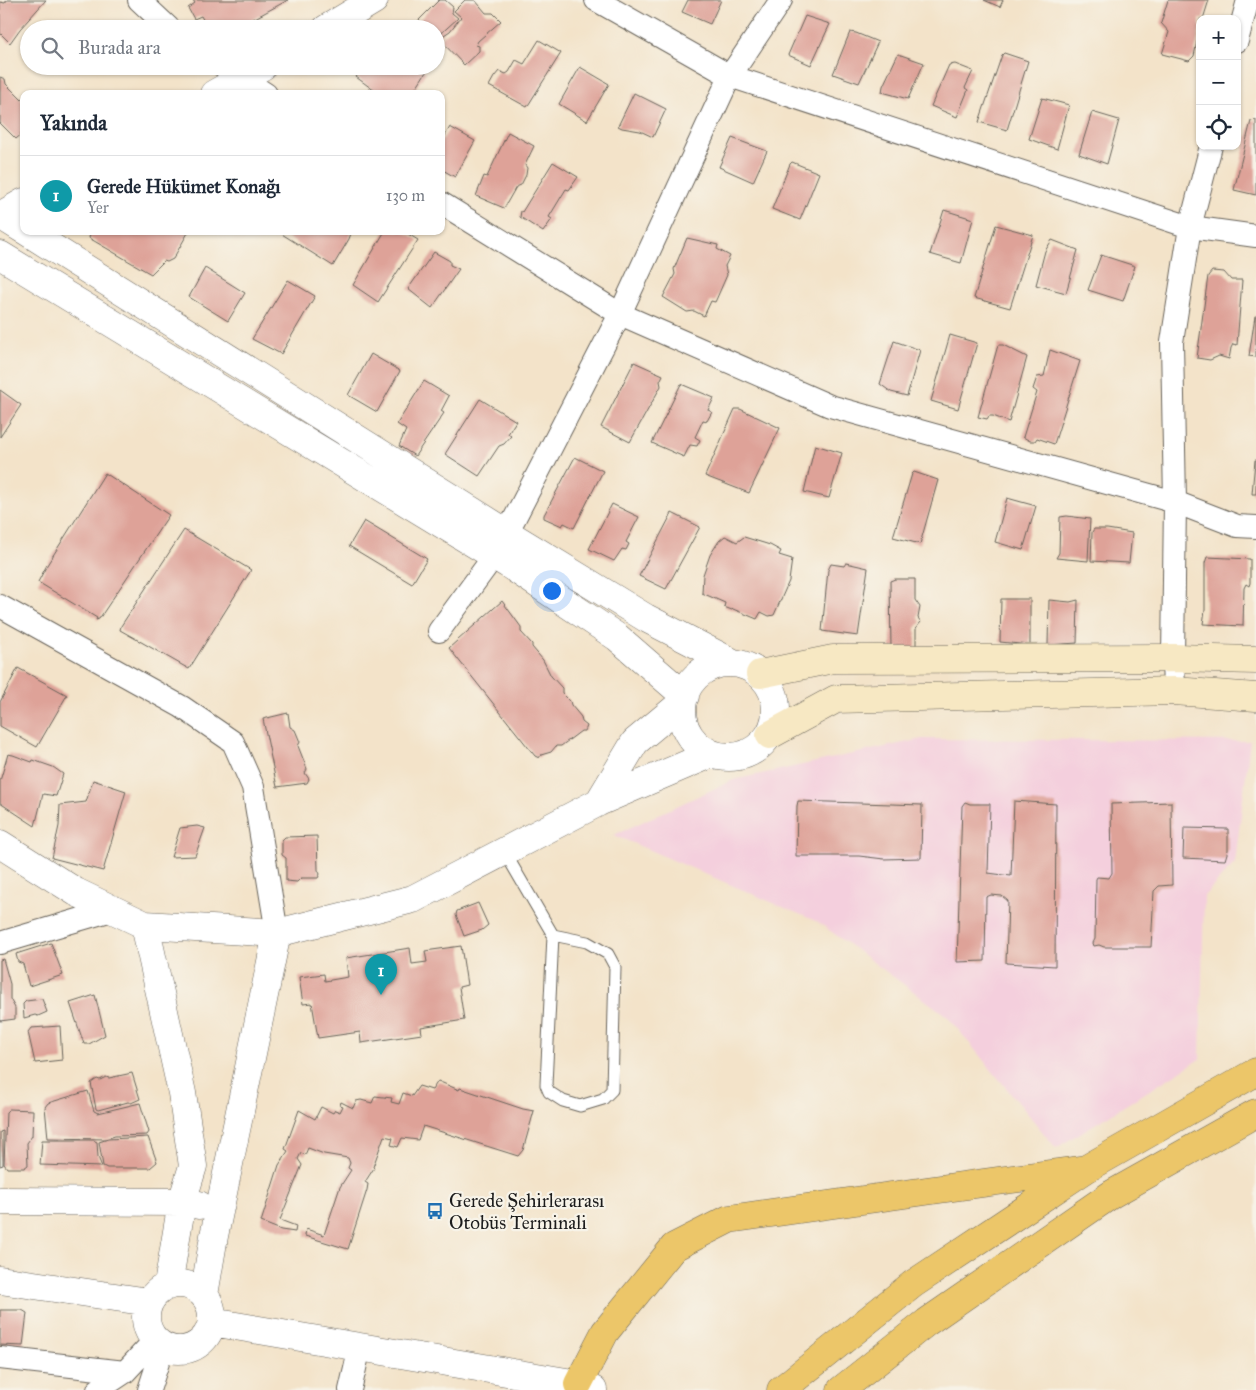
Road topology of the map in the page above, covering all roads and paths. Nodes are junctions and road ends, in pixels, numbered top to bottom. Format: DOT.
graph roads {
  1 [pos="139,0"];
  2 [pos="374,0"];
  3 [pos="596,0"];
  4 [pos="781,0"];
  5 [pos="1248,0"];
  6 [pos="160,20"];
  7 [pos="341,20"];
  8 [pos="1241,26"];
  9 [pos="236,75"];
  10 [pos="247,75"];
  11 [pos="730,76"];
  12 [pos="219,90"];
  13 [pos="262,90"];
  14 [pos="1210,150"];
  15 [pos="445,205"];
  16 [pos="1190,227"];
  17 [pos="40,235"];
  18 [pos="1256,236"];
  19 [pos="0,255"];
  20 [pos="620,314"];
  21 [pos="1175,502"];
  22 [pos="1256,527"];
  23 [pos="507,533"];
  24 [pos="494,556"];
  25 [pos="0,606"];
  26 [pos="439,631"];
  27 [pos="1173,658"];
  28 [pos="1256,660"];
  29 [pos="733,663"];
  30 [pos="760,674"];
  31 [pos="1174,691"];
  32 [pos="1256,697"];
  33 [pos="684,700"];
  34 [pos="770,735"];
  35 [pos="710,754"];
  36 [pos="599,802"];
  37 [pos="0,844"];
  38 [pos="504,851"];
  39 [pos="112,910"];
  40 [pos="145,925"];
  41 [pos="277,933"];
  42 [pos="552,936"];
  43 [pos="0,943"];
  44 [pos="1256,1072"];
  45 [pos="1256,1113"];
  46 [pos="1086,1169"];
  47 [pos="0,1201"];
  48 [pos="182,1202"];
  49 [pos="220,1208"];
  50 [pos="0,1280"];
  51 [pos="159,1294"];
  52 [pos="204,1295"];
  53 [pos="212,1322"];
  54 [pos="159,1344"];
  55 [pos="360,1347"];
  56 [pos="0,1358"];
  57 [pos="125,1372"];
  58 [pos="582,1388"];
  59 [pos="98,1390"];
  60 [pos="149,1390"];
  61 [pos="350,1390"];
  62 [pos="781,1390"];
  63 [pos="842,1390"];
  1 -- 6 [label="street"];
  2 -- 7 [label="street"];
  3 -- 11 [label="street"];
  4 -- 11 [label="street"];
  5 -- 8 [label="street"];
  9 -- 12 [label="street"];
  10 -- 13 [label="street"];
  11 -- 16 [label="street"];
  11 -- 20 [label="street"];
  14 -- 16 [label="street"];
  15 -- 20 [label="street"];
  16 -- 18 [label="street"];
  16 -- 21 [label="street"];
  17 -- 23 [label="street"];
  19 -- 24 [label="street"];
  20 -- 21 [label="street"];
  20 -- 23 [label="street"];
  21 -- 22 [label="street"];
  21 -- 27 [label="street"];
  23 -- 24 [label="street"];
  23 -- 29 [label="street"];
  24 -- 26 [label="street"];
  24 -- 33 [label="street"];
  25 -- 41 [label="street"];
  27 -- 28 [label="main road"];
  27 -- 30 [label="main road"];
  27 -- 31 [label="street"];
  29 -- 30 [label="street"];
  29 -- 33 [label="street"];
  30 -- 34 [label="street"];
  31 -- 32 [label="main road"];
  31 -- 34 [label="main road"];
  33 -- 35 [label="street"];
  33 -- 36 [label="street"];
  34 -- 35 [label="street"];
  35 -- 36 [label="street"];
  36 -- 38 [label="street"];
  37 -- 39 [label="street"];
  38 -- 41 [label="street"];
  38 -- 42 [label="lane"];
  39 -- 40 [label="street"];
  39 -- 43 [label="street"];
  40 -- 41 [label="street"];
  40 -- 48 [label="street"];
  41 -- 49 [label="street"];
  42 -- 42 [label="lane"];
  44 -- 46 [label="highway"];
  45 -- 63 [label="highway"];
  46 -- 58 [label="highway"];
  46 -- 62 [label="highway"];
  47 -- 48 [label="street"];
  48 -- 49 [label="street"];
  48 -- 51 [label="street"];
  49 -- 52 [label="street"];
  50 -- 51 [label="street"];
  51 -- 52 [label="street"];
  51 -- 54 [label="street"];
  52 -- 53 [label="street"];
  53 -- 54 [label="street"];
  53 -- 55 [label="street"];
  54 -- 57 [label="street"];
  54 -- 60 [label="street"];
  55 -- 58 [label="street"];
  55 -- 61 [label="street"];
  56 -- 57 [label="street"];
  57 -- 59 [label="street"];
}
